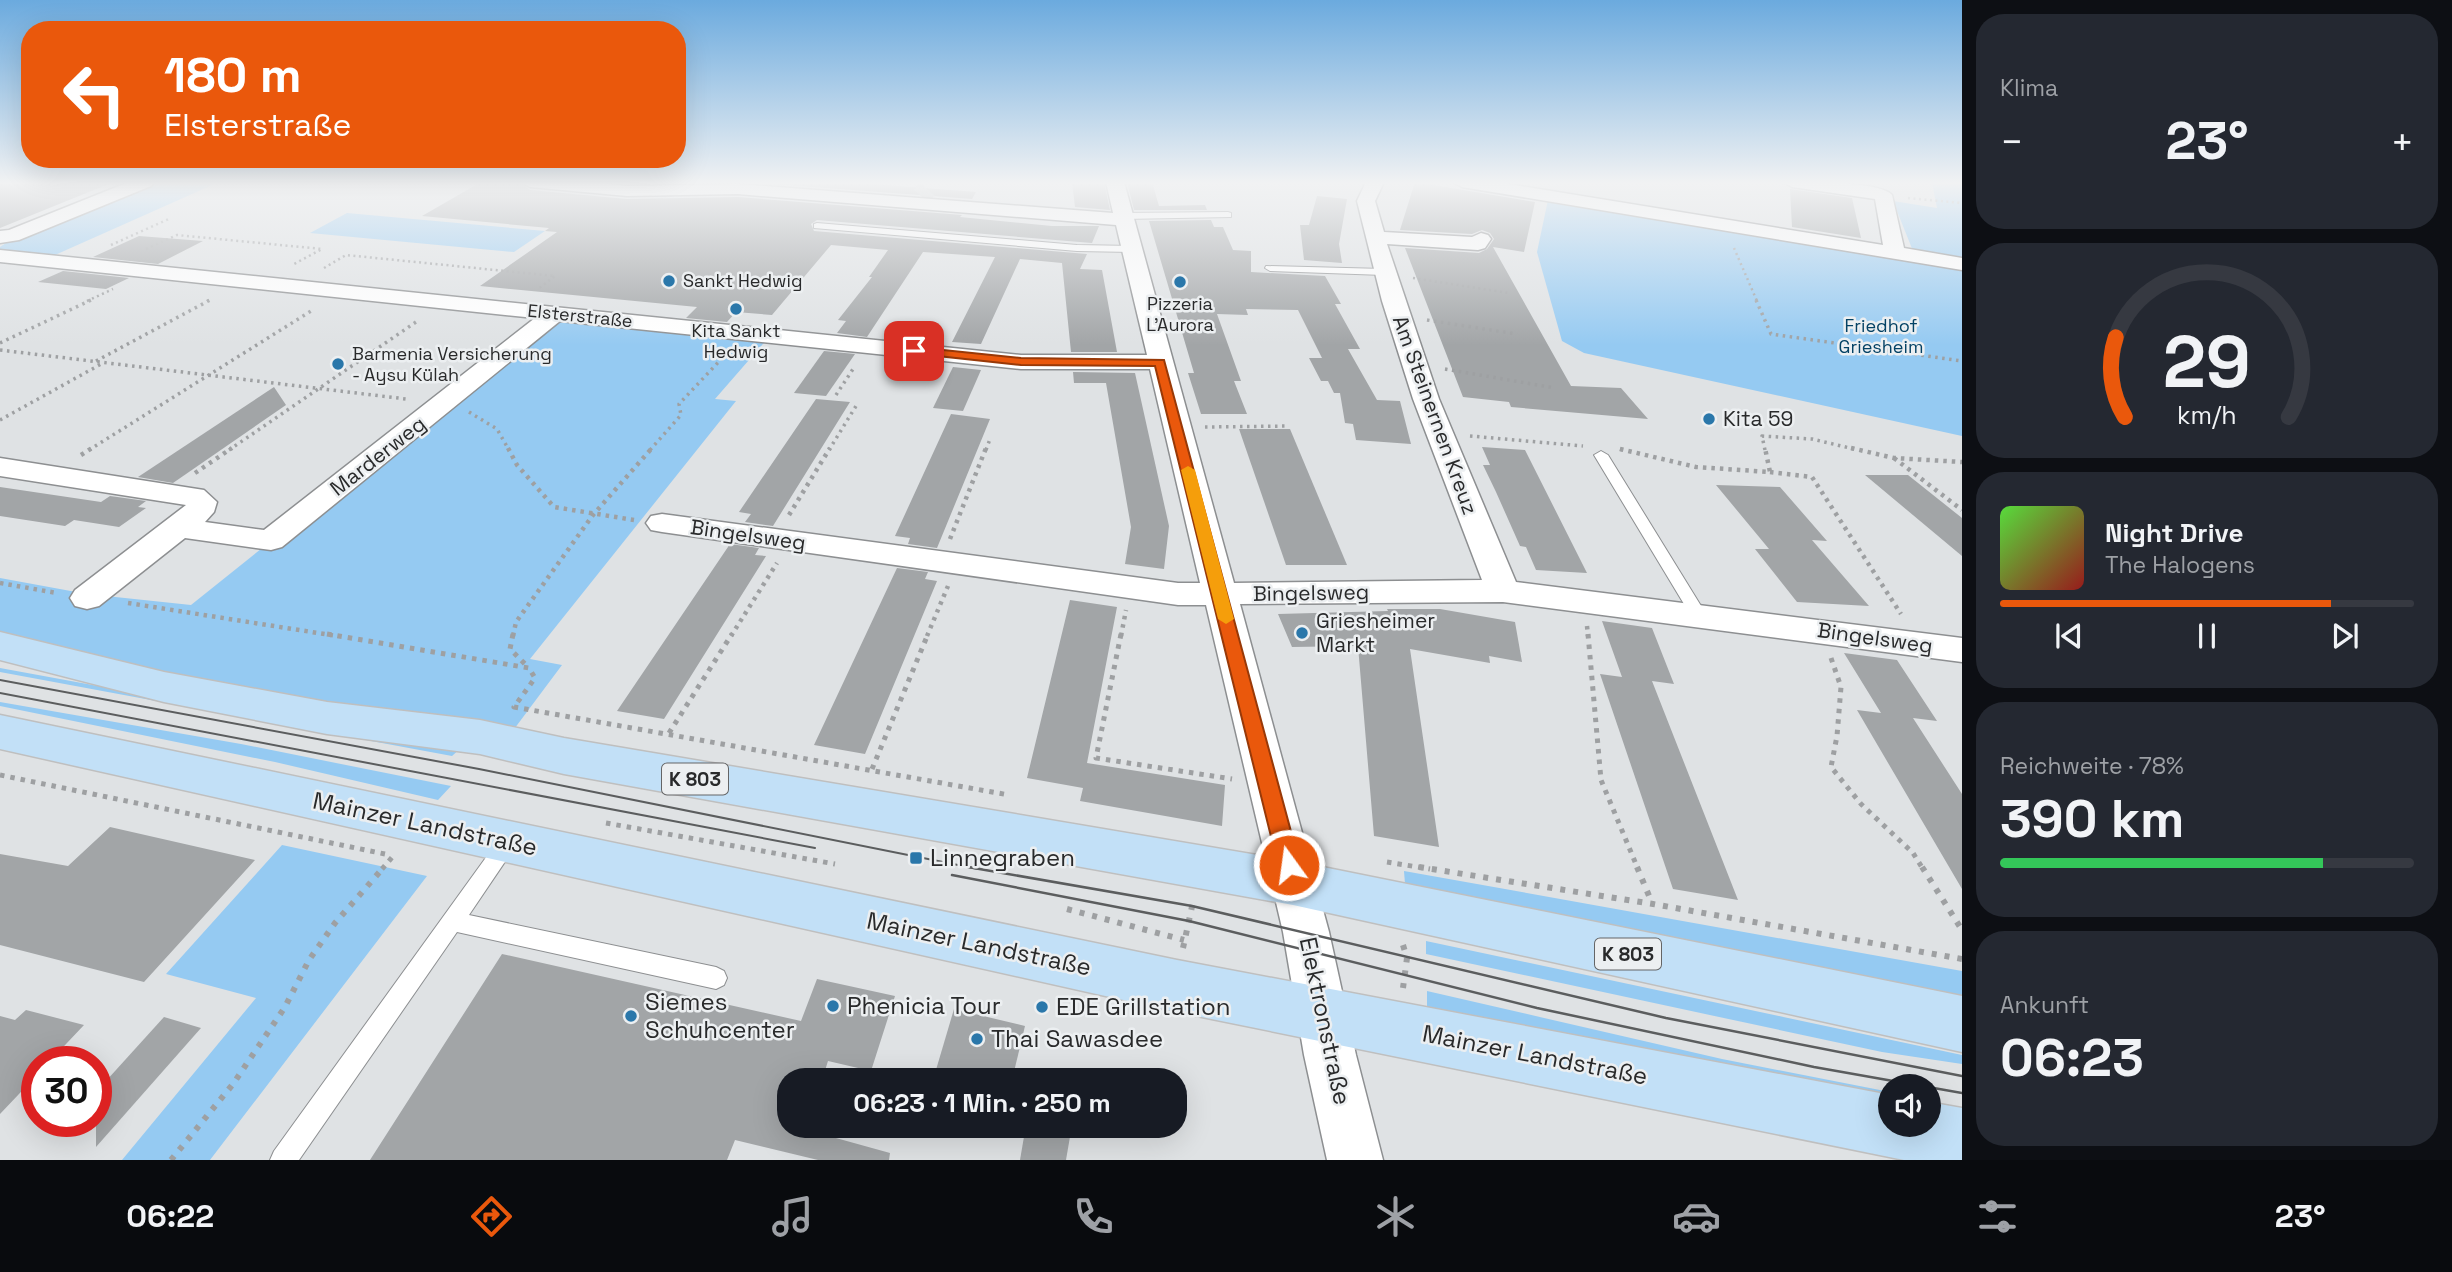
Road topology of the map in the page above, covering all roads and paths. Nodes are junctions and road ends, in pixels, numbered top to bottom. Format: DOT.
graph roads {
  1 [pos="23,236"];
  2 [pos="131,236"];
  3 [pos="175,236"];
  4 [pos="189,236"];
  5 [pos="942,236"];
  6 [pos="1105,236"];
  7 [pos="1128,236"];
  8 [pos="1728,236"];
  9 [pos="1791,236"];
  10 [pos="1891,236"];
  11 [pos="1374,237"];
  12 [pos="1481,239"];
  13 [pos="3,245"];
  14 [pos="1895,253"];
  15 [pos="71,263"];
  16 [pos="1962,264"];
  17 [pos="108,267"];
  18 [pos="1270,268"];
  19 [pos="150,271"];
  20 [pos="1384,273"];
  21 [pos="252,282"];
  22 [pos="292,286"];
  23 [pos="344,291"];
  24 [pos="1509,293"];
  25 [pos="446,302"];
  26 [pos="513,309"];
  27 [pos="556,313"];
  28 [pos="1398,316"];
  29 [pos="745,333"];
  30 [pos="1517,334"];
  31 [pos="0,343"];
  32 [pos="868,346"];
  33 [pos="1,351"];
  34 [pos="1962,361"];
  35 [pos="95,362"];
  36 [pos="1160,362"];
  37 [pos="104,363"];
  38 [pos="1413,363"];
  39 [pos="205,375"];
  40 [pos="317,388"];
  41 [pos="1555,388"];
  42 [pos="836,395"];
  43 [pos="444,404"];
  44 [pos="856,406"];
  45 [pos="0,420"];
  46 [pos="1289,426"];
  47 [pos="1177,427"];
  48 [pos="1438,433"];
  49 [pos="990,439"];
  50 [pos="1585,446"];
  51 [pos="1606,452"];
  52 [pos="1894,458"];
  53 [pos="1962,462"];
  54 [pos="0,467"];
  55 [pos="1770,472"];
  56 [pos="51,474"];
  57 [pos="169,492"];
  58 [pos="1962,510"];
  59 [pos="593,514"];
  60 [pos="662,523"];
  61 [pos="179,528"];
  62 [pos="782,540"];
  63 [pos="949,563"];
  64 [pos="0,583"];
  65 [pos="1130,589"];
  66 [pos="1503,591"];
  67 [pos="1220,594"];
  68 [pos="87,598"];
  69 [pos="1583,599"];
  70 [pos="1698,614"];
  71 [pos="1821,631"];
  72 [pos="1920,644"];
  73 [pos="0,646"];
  74 [pos="1962,650"];
  75 [pos="529,668"];
  76 [pos="0,732"];
  77 [pos="669,733"];
  78 [pos="873,769"];
  79 [pos="1266,784"];
  80 [pos="1021,797"];
  81 [pos="597,821"];
  82 [pos="509,842"];
  83 [pos="394,855"];
  84 [pos="835,864"];
  85 [pos="1195,866"];
  86 [pos="1384,875"];
  87 [pos="1293,883"];
  88 [pos="1653,904"];
  89 [pos="1067,909"];
  90 [pos="452,921"];
  91 [pos="1962,930"];
  92 [pos="1962,959"];
  93 [pos="1180,963"];
  94 [pos="716,978"];
  95 [pos="1322,1013"];
  96 [pos="1962,1024"];
  97 [pos="1399,1028"];
  98 [pos="1962,1140"];
  99 [pos="170,1160"];
  100 [pos="283,1160"];
  101 [pos="1355,1160"];
  1 -- 13 [label="street"];
  2 -- 15 [label="path"];
  3 -- 17 [label="path"];
  4 -- 21 [label="path"];
  5 -- 6 [label="lane"];
  7 -- 36 [label="street, Elektronstraße"];
  8 -- 34 [label="path"];
  9 -- 14 [label="street"];
  10 -- 14 [label="street"];
  11 -- 12 [label="street"];
  11 -- 20 [label="street, Am Steinernen Kreuz"];
  13 -- 15 [label="street, Elsterstraße"];
  14 -- 16 [label="street"];
  15 -- 17 [label="street, Elsterstraße"];
  17 -- 19 [label="street, Elsterstraße"];
  18 -- 20 [label="lane"];
  19 -- 21 [label="street, Elsterstraße"];
  19 -- 31 [label="path"];
  20 -- 24 [label="path"];
  20 -- 28 [label="street, Am Steinernen Kreuz"];
  21 -- 22 [label="street, Elsterstraße"];
  21 -- 35 [label="path"];
  22 -- 23 [label="street, Elsterstraße"];
  22 -- 26 [label="path"];
  23 -- 25 [label="street, Elsterstraße"];
  23 -- 39 [label="path"];
  25 -- 26 [label="street, Elsterstraße"];
  25 -- 40 [label="path"];
  26 -- 27 [label="street, Elsterstraße"];
  27 -- 29 [label="street, Elsterstraße"];
  27 -- 43 [label="street, Marderweg"];
  28 -- 30 [label="path"];
  28 -- 38 [label="street, Am Steinernen Kreuz"];
  29 -- 32 [label="street, Elsterstraße"];
  29 -- 59 [label="path"];
  32 -- 36 [label="street, Elsterstraße"];
  32 -- 42 [label="path"];
  33 -- 35 [label="path"];
  35 -- 37 [label="path"];
  36 -- 47 [label="street, Elektronstraße"];
  37 -- 39 [label="path"];
  37 -- 45 [label="path"];
  38 -- 41 [label="path"];
  38 -- 48 [label="street, Am Steinernen Kreuz"];
  39 -- 40 [label="path"];
  39 -- 56 [label="path"];
  40 -- 43 [label="path"];
  40 -- 57 [label="path"];
  43 -- 59 [label="path"];
  43 -- 61 [label="street, Marderweg"];
  44 -- 62 [label="path"];
  46 -- 47 [label="path"];
  47 -- 67 [label="street, Elektronstraße"];
  48 -- 50 [label="path"];
  48 -- 66 [label="street, Am Steinernen Kreuz"];
  49 -- 63 [label="path"];
  51 -- 55 [label="path"];
  51 -- 70 [label="lane"];
  52 -- 53 [label="path"];
  52 -- 55 [label="path"];
  52 -- 58 [label="path"];
  54 -- 56 [label="street"];
  55 -- 72 [label="path"];
  56 -- 57 [label="street"];
  57 -- 61 [label="street"];
  59 -- 60 [label="path"];
  59 -- 75 [label="path"];
  60 -- 62 [label="street, Bingelsweg"];
  61 -- 68 [label="street"];
  62 -- 63 [label="street, Bingelsweg"];
  62 -- 77 [label="path"];
  63 -- 65 [label="street, Bingelsweg"];
  63 -- 78 [label="path"];
  64 -- 68 [label="path"];
  65 -- 67 [label="street, Bingelsweg"];
  65 -- 79 [label="path"];
  66 -- 67 [label="street, Bingelsweg"];
  66 -- 69 [label="street, Bingelsweg"];
  67 -- 79 [label="street, Elektronstraße"];
  68 -- 75 [label="path"];
  69 -- 70 [label="street, Bingelsweg"];
  69 -- 88 [label="path"];
  70 -- 71 [label="street, Bingelsweg"];
  71 -- 72 [label="street, Bingelsweg"];
  71 -- 91 [label="path"];
  72 -- 74 [label="street, Bingelsweg"];
  73 -- 85 [label="main road, K 803"];
  75 -- 77 [label="path"];
  76 -- 82 [label="main road, Mainzer Landstraße"];
  77 -- 78 [label="path"];
  78 -- 80 [label="path"];
  79 -- 87 [label="street, Elektronstraße"];
  81 -- 84 [label="path"];
  82 -- 90 [label="lane"];
  82 -- 93 [label="main road, Mainzer Landstraße"];
  83 -- 99 [label="path"];
  85 -- 87 [label="main road, K 803"];
  85 -- 93 [label="path"];
  86 -- 87 [label="main road, K 803"];
  86 -- 88 [label="path"];
  86 -- 96 [label="main road, K 803"];
  86 -- 97 [label="path"];
  87 -- 95 [label="street, Elektronstraße"];
  88 -- 92 [label="path"];
  89 -- 93 [label="path"];
  90 -- 94 [label="lane"];
  90 -- 100 [label="lane"];
  93 -- 95 [label="main road, Mainzer Landstraße"];
  95 -- 97 [label="main road, Mainzer Landstraße"];
  95 -- 101 [label="street, Elektronstraße"];
  97 -- 98 [label="main road, Mainzer Landstraße"];
}
